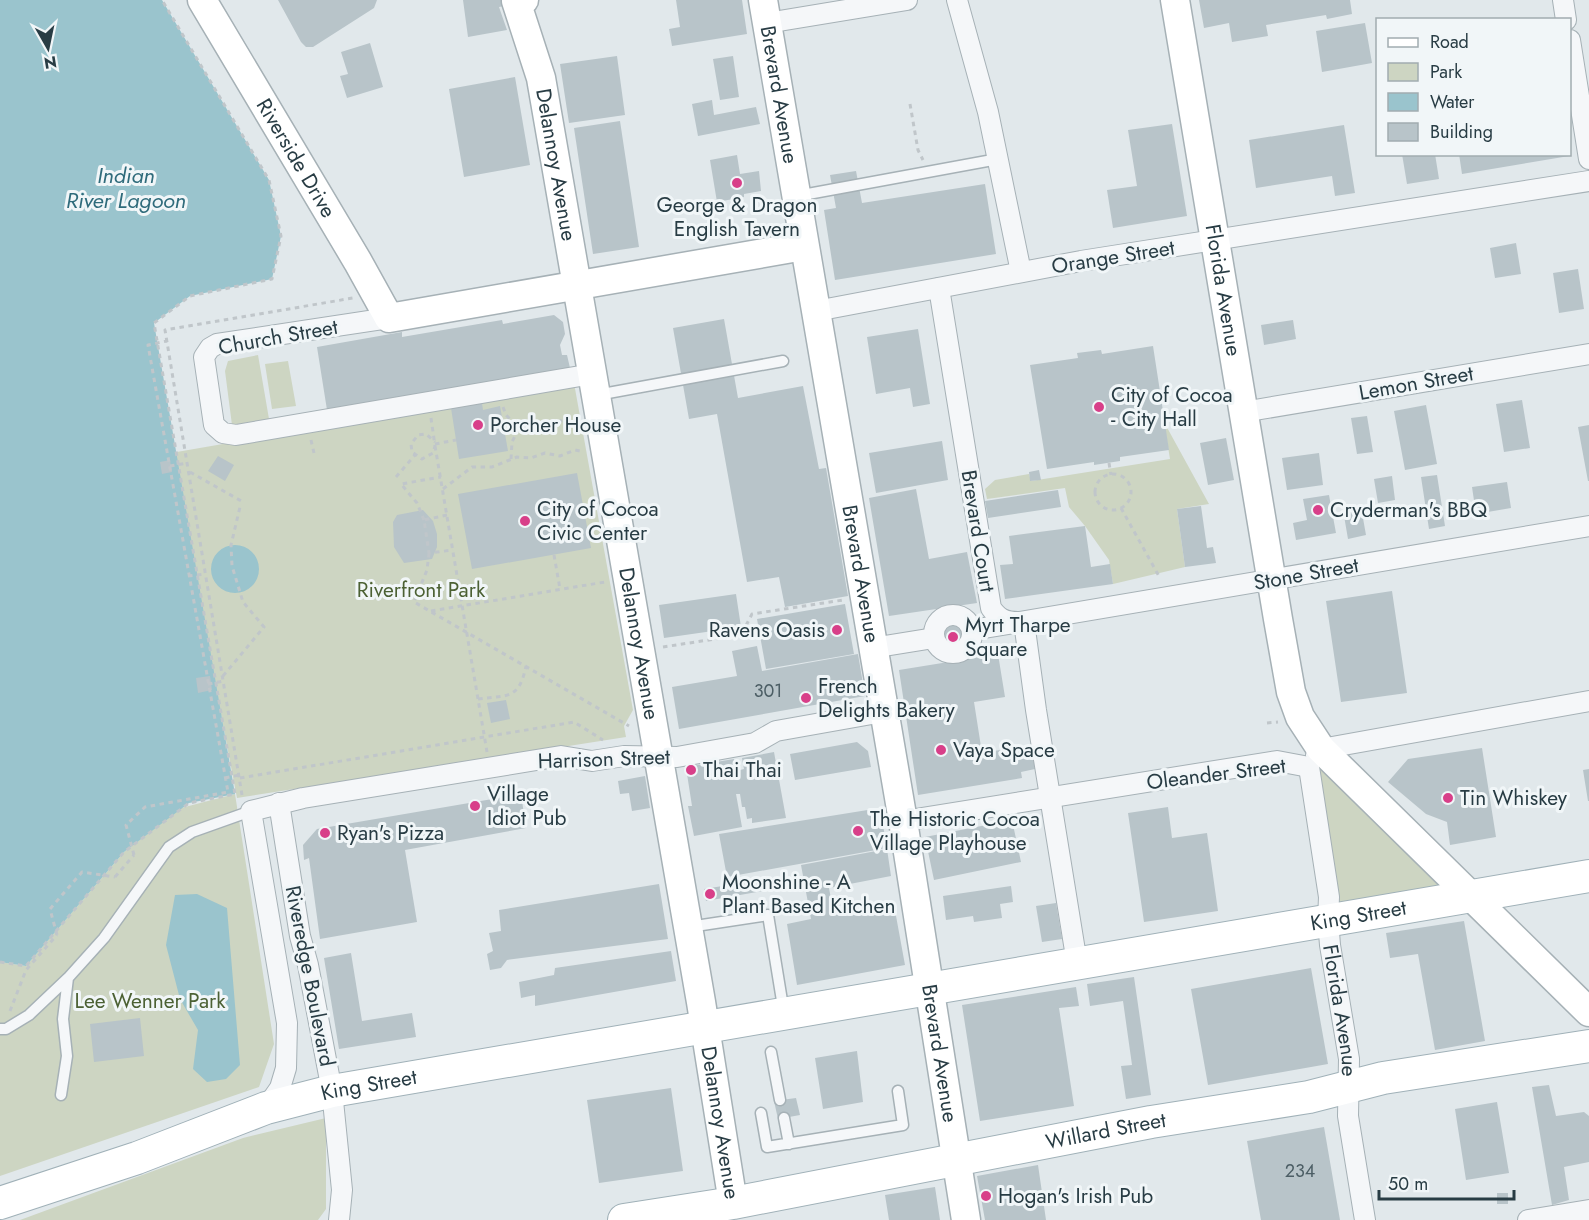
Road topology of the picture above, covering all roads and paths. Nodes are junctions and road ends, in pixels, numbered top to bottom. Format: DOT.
graph roads {
  1 [pos="162,0"];
  2 [pos="202,0"];
  3 [pos="519,0"];
  4 [pos="907,0"];
  5 [pos="957,0"];
  6 [pos="1175,0"];
  7 [pos="1563,0"];
  8 [pos="765,11"];
  9 [pos="1566,18"];
  10 [pos="1571,52"];
  11 [pos="910,104"];
  12 [pos="998,159"];
  13 [pos="1589,159"];
  14 [pos="929,172"];
  15 [pos="1589,181"];
  16 [pos="795,196"];
  17 [pos="1215,240"];
  18 [pos="804,246"];
  19 [pos="1021,272"];
  20 [pos="577,286"];
  21 [pos="939,288"];
  22 [pos="355,298"];
  23 [pos="816,311"];
  24 [pos="389,318"];
  25 [pos="167,341"];
  26 [pos="1589,354"];
  27 [pos="783,361"];
  28 [pos="499,389"];
  29 [pos="590,395"];
  30 [pos="1243,412"];
  31 [pos="519,428"];
  32 [pos="456,440"];
  33 [pos="435,445"];
  34 [pos="589,451"];
  35 [pos="415,455"];
  36 [pos="511,459"];
  37 [pos="187,463"];
  38 [pos="1109,463"];
  39 [pos="170,466"];
  40 [pos="189,472"];
  41 [pos="1111,475"];
  42 [pos="396,477"];
  43 [pos="441,477"];
  44 [pos="443,489"];
  45 [pos="243,502"];
  46 [pos="240,507"];
  47 [pos="1121,508"];
  48 [pos="447,515"];
  49 [pos="424,520"];
  50 [pos="1589,526"];
  51 [pos="453,550"];
  52 [pos="429,553"];
  53 [pos="554,555"];
  54 [pos="205,574"];
  55 [pos="188,576"];
  56 [pos="627,578"];
  57 [pos="1160,578"];
  58 [pos="1271,580"];
  59 [pos="560,589"];
  60 [pos="851,598"];
  61 [pos="461,606"];
  62 [pos="430,611"];
  63 [pos="1024,622"];
  64 [pos="972,630"];
  65 [pos="466,631"];
  66 [pos="934,638"];
  67 [pos="872,648"];
  68 [pos="640,651"];
  69 [pos="526,666"];
  70 [pos="223,676"];
  71 [pos="224,681"];
  72 [pos="208,684"];
  73 [pos="477,699"];
  74 [pos="1589,701"];
  75 [pos="883,712"];
  76 [pos="632,728"];
  77 [pos="484,738"];
  78 [pos="611,741"];
  79 [pos="487,754"];
  80 [pos="658,757"];
  81 [pos="1315,758"];
  82 [pos="240,777"];
  83 [pos="225,778"];
  84 [pos="1050,798"];
  85 [pos="279,803"];
  86 [pos="247,806"];
  87 [pos="903,821"];
  88 [pos="1589,876"];
  89 [pos="1472,896"];
  90 [pos="1328,920"];
  91 [pos="688,927"];
  92 [pos="0,962"];
  93 [pos="1077,963"];
  94 [pos="68,978"];
  95 [pos="928,988"];
  96 [pos="10,1011"];
  97 [pos="1589,1011"];
  98 [pos="784,1013"];
  99 [pos="705,1026"];
  100 [pos="0,1029"];
  101 [pos="1589,1046"];
  102 [pos="771,1052"];
  103 [pos="1350,1087"];
  104 [pos="332,1091"];
  105 [pos="898,1091"];
  106 [pos="61,1095"];
  107 [pos="780,1100"];
  108 [pos="266,1107"];
  109 [pos="761,1113"];
  110 [pos="784,1118"];
  111 [pos="789,1143"];
  112 [pos="956,1160"];
  113 [pos="0,1203"];
  114 [pos="1589,1210"];
  115 [pos="735,1211"];
  116 [pos="339,1220"];
  117 [pos="624,1220"];
  118 [pos="966,1220"];
  119 [pos="1365,1220"];
  120 [pos="1528,1220"];
  1 -- 92 [label="path"];
  2 -- 24 [label="street, Riverside Drive"];
  3 -- 20 [label="street, Delannoy Avenue"];
  4 -- 8 [label="street"];
  5 -- 12 [label="street"];
  6 -- 17 [label="street, Florida Avenue"];
  7 -- 9 [label="street"];
  8 -- 16 [label="street, Brevard Avenue"];
  10 -- 13 [label="street"];
  11 -- 14 [label="path"];
  12 -- 14 [label="lane"];
  12 -- 19 [label="street"];
  14 -- 16 [label="lane"];
  15 -- 17 [label="street, Orange Street"];
  16 -- 18 [label="street, Brevard Avenue"];
  17 -- 19 [label="street, Orange Street"];
  17 -- 30 [label="street, Florida Avenue"];
  18 -- 20 [label="street, Church Street"];
  18 -- 23 [label="street, Brevard Avenue"];
  19 -- 21 [label="street, Orange Street"];
  20 -- 24 [label="street, Church Street"];
  20 -- 29 [label="street, Delannoy Avenue"];
  21 -- 23 [label="street, Orange Street"];
  21 -- 63 [label="street, Brevard Court"];
  22 -- 25 [label="path"];
  23 -- 67 [label="street, Brevard Avenue"];
  24 -- 28 [label="street, Church Street"];
  25 -- 37 [label="path"];
  25 -- 39 [label="path, bridge"];
  26 -- 30 [label="street, Lemon Street"];
  27 -- 29 [label="lane"];
  28 -- 29 [label="street, Church Street"];
  28 -- 31 [label="path"];
  29 -- 31 [label="path"];
  29 -- 56 [label="street, Delannoy Avenue"];
  30 -- 58 [label="street, Florida Avenue"];
  31 -- 36 [label="path"];
  32 -- 33 [label="path"];
  33 -- 35 [label="path"];
  33 -- 35 [label="path"];
  33 -- 43 [label="path"];
  34 -- 36 [label="path"];
  35 -- 42 [label="path"];
  36 -- 44 [label="path"];
  37 -- 39 [label="path, bridge"];
  37 -- 40 [label="path"];
  38 -- 41 [label="path"];
  39 -- 55 [label="path, bridge"];
  40 -- 45 [label="path"];
  40 -- 54 [label="path"];
  41 -- 47 [label="path"];
  41 -- 47 [label="path"];
  43 -- 44 [label="path"];
  43 -- 49 [label="path"];
  44 -- 48 [label="path"];
  46 -- 70 [label="path"];
  47 -- 57 [label="path"];
  48 -- 49 [label="path"];
  48 -- 51 [label="path"];
  49 -- 52 [label="path"];
  50 -- 58 [label="street, Stone Street"];
  51 -- 52 [label="path"];
  51 -- 61 [label="path"];
  52 -- 62 [label="path"];
  53 -- 59 [label="path"];
  54 -- 55 [label="path, bridge"];
  54 -- 70 [label="path"];
  55 -- 72 [label="path, bridge"];
  56 -- 59 [label="path"];
  56 -- 68 [label="street, Delannoy Avenue"];
  58 -- 63 [label="street, Stone Street"];
  58 -- 81 [label="street, Florida Avenue"];
  59 -- 61 [label="path"];
  60 -- 68 [label="path"];
  61 -- 62 [label="path"];
  61 -- 65 [label="path"];
  62 -- 65 [label="path"];
  63 -- 64 [label="street"];
  63 -- 84 [label="street"];
  64 -- 66 [label="street"];
  64 -- 66 [label="street"];
  65 -- 69 [label="path"];
  65 -- 73 [label="path"];
  66 -- 67 [label="street"];
  67 -- 75 [label="street, Brevard Avenue"];
  68 -- 80 [label="street, Delannoy Avenue"];
  69 -- 73 [label="path"];
  69 -- 76 [label="path"];
  70 -- 71 [label="path"];
  71 -- 72 [label="path, bridge"];
  71 -- 82 [label="path"];
  72 -- 83 [label="path, bridge"];
  73 -- 77 [label="path"];
  74 -- 81 [label="street, Oleander Street"];
  75 -- 80 [label="street, Harrison Street"];
  75 -- 87 [label="street, Brevard Avenue"];
  77 -- 78 [label="path"];
  77 -- 79 [label="path"];
  77 -- 82 [label="path"];
  80 -- 85 [label="street, Harrison Street"];
  80 -- 91 [label="street, Delannoy Avenue"];
  81 -- 84 [label="street, Oleander Street"];
  81 -- 89 [label="street"];
  81 -- 90 [label="street, Florida Avenue"];
  82 -- 83 [label="path, bridge"];
  82 -- 86 [label="path"];
  83 -- 96 [label="path, bridge"];
  84 -- 87 [label="street, Oleander Street"];
  84 -- 93 [label="street"];
  85 -- 86 [label="street, Harrison Street"];
  85 -- 104 [label="street, Riveredge Boulevard"];
  86 -- 94 [label="lane"];
  86 -- 108 [label="street, Riveredge Boulevard"];
  87 -- 95 [label="street, Brevard Avenue"];
  88 -- 89 [label="main road, King Street"];
  89 -- 90 [label="main road, King Street"];
  89 -- 97 [label="street"];
  90 -- 93 [label="main road, King Street"];
  90 -- 103 [label="street, Florida Avenue"];
  91 -- 98 [label="lane"];
  91 -- 99 [label="street, Delannoy Avenue"];
  93 -- 95 [label="main road, King Street"];
  94 -- 100 [label="lane"];
  94 -- 106 [label="lane"];
  95 -- 98 [label="main road, King Street"];
  95 -- 112 [label="street, Brevard Avenue"];
  98 -- 99 [label="main road, King Street"];
  99 -- 104 [label="main road, King Street"];
  99 -- 115 [label="street, Delannoy Avenue"];
  101 -- 103 [label="main road, Willard Street"];
  102 -- 107 [label="lane"];
  103 -- 112 [label="main road, Willard Street"];
  103 -- 119 [label="street, Florida Avenue"];
  104 -- 108 [label="main road, King Street"];
  104 -- 116 [label="street, Riveredge Boulevard"];
  105 -- 111 [label="lane"];
  108 -- 113 [label="main road, King Street"];
  109 -- 111 [label="lane"];
  110 -- 111 [label="lane"];
  112 -- 115 [label="main road, Willard Street"];
  112 -- 118 [label="street, Brevard Avenue"];
  114 -- 120 [label="street"];
  115 -- 117 [label="main road, Willard Street"];
}
